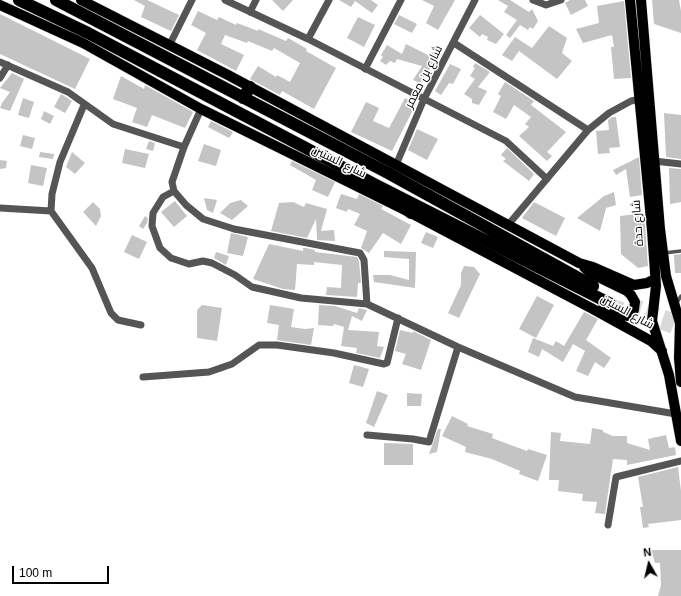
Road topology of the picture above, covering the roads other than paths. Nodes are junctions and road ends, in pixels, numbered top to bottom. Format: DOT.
graph roads {
  1 [pos="19,0"];
  2 [pos="56,0"];
  3 [pos="81,0"];
  4 [pos="192,0"];
  5 [pos="225,0"];
  6 [pos="256,0"];
  7 [pos="329,0"];
  8 [pos="401,0"];
  9 [pos="475,0"];
  10 [pos="533,0"];
  11 [pos="561,0"];
  12 [pos="630,0"];
  13 [pos="641,0"];
  14 [pos="0,5"];
  15 [pos="250,12"];
  16 [pos="95,14"];
  17 [pos="131,32"];
  18 [pos="86,38"];
  19 [pos="308,39"];
  20 [pos="454,43"];
  21 [pos="169,46"];
  22 [pos="0,62"];
  23 [pos="8,65"];
  24 [pos="365,69"];
  25 [pos="0,78"];
  26 [pos="250,87"];
  27 [pos="243,98"];
  28 [pos="424,98"];
  29 [pos="641,99"];
  30 [pos="84,104"];
  31 [pos="201,109"];
  32 [pos="588,130"];
  33 [pos="184,147"];
  34 [pos="654,161"];
  35 [pos="681,164"];
  36 [pos="396,165"];
  37 [pos="547,180"];
  38 [pos="376,185"];
  39 [pos="174,191"];
  40 [pos="0,208"];
  41 [pos="51,211"];
  42 [pos="411,213"];
  43 [pos="508,226"];
  44 [pos="681,251"];
  45 [pos="663,254"];
  46 [pos="579,263"];
  47 [pos="655,279"];
  48 [pos="679,303"];
  49 [pos="367,304"];
  50 [pos="591,308"];
  51 [pos="398,318"];
  52 [pos="141,325"];
  53 [pos="458,347"];
  54 [pos="662,351"];
  55 [pos="143,377"];
  56 [pos="681,382"];
  57 [pos="676,414"];
  58 [pos="367,435"];
  59 [pos="681,441"];
  60 [pos="681,461"];
  61 [pos="608,525"];
  1 -- 18 [label="highway, شارع الستين"];
  2 -- 16 [label="highway, شارع الستين"];
  3 -- 16 [label="main road, شارع الستين"];
  4 -- 21 [label="street"];
  5 -- 15 [label="street"];
  6 -- 15 [label="street"];
  7 -- 19 [label="street"];
  8 -- 24 [label="street"];
  9 -- 20 [label="street, شارع بن معمر"];
  10 -- 11 [label="street"];
  12 -- 29 [label="main road, شارع حدة"];
  13 -- 34 [label="main road, شارع حدة"];
  14 -- 18 [label="main road, شارع الستين"];
  15 -- 19 [label="street"];
  16 -- 17 [label="highway, شارع الستين"];
  17 -- 21 [label="main road, شارع الستين"];
  17 -- 27 [label="highway, شارع الستين"];
  18 -- 31 [label="main road, شارع الستين"];
  18 -- 38 [label="highway, شارع الستين"];
  19 -- 24 [label="street"];
  20 -- 28 [label="street, شارع بن معمر"];
  20 -- 32 [label="street"];
  21 -- 26 [label="main road, شارع الستين"];
  22 -- 23 [label="street"];
  23 -- 25 [label="street"];
  23 -- 30 [label="street"];
  24 -- 28 [label="street"];
  26 -- 27 [label="highway"];
  26 -- 36 [label="main road, شارع الستين"];
  27 -- 38 [label="highway, شارع الستين"];
  28 -- 36 [label="street, شارع بن معمر"];
  28 -- 37 [label="street"];
  29 -- 32 [label="street"];
  29 -- 47 [label="main road, شارع حدة"];
  30 -- 33 [label="street"];
  30 -- 41 [label="street"];
  31 -- 33 [label="street"];
  31 -- 42 [label="main road, شارع الستين"];
  32 -- 37 [label="street"];
  33 -- 39 [label="street"];
  34 -- 35 [label="street"];
  34 -- 45 [label="main road, شارع حدة"];
  36 -- 43 [label="main road, شارع الستين"];
  37 -- 43 [label="street"];
  38 -- 42 [label="highway"];
  39 -- 49 [label="street"];
  39 -- 49 [label="street"];
  40 -- 41 [label="street"];
  41 -- 52 [label="street"];
  42 -- 50 [label="main road, شارع الستين"];
  43 -- 46 [label="main road, شارع الستين"];
  44 -- 45 [label="lane"];
  45 -- 48 [label="main road, شارع حدة"];
  46 -- 47 [label="main road, شارع الستين"];
  46 -- 50 [label="main road"];
  47 -- 54 [label="main road, شارع حدة"];
  48 -- 56 [label="main road, شارع حدة"];
  49 -- 51 [label="street"];
  50 -- 54 [label="main road, شارع الستين"];
  51 -- 53 [label="street"];
  51 -- 55 [label="street"];
  53 -- 57 [label="street"];
  53 -- 58 [label="street"];
  54 -- 57 [label="main road, شارع حدة"];
  57 -- 59 [label="main road, شارع حدة"];
  60 -- 61 [label="street"];
}
